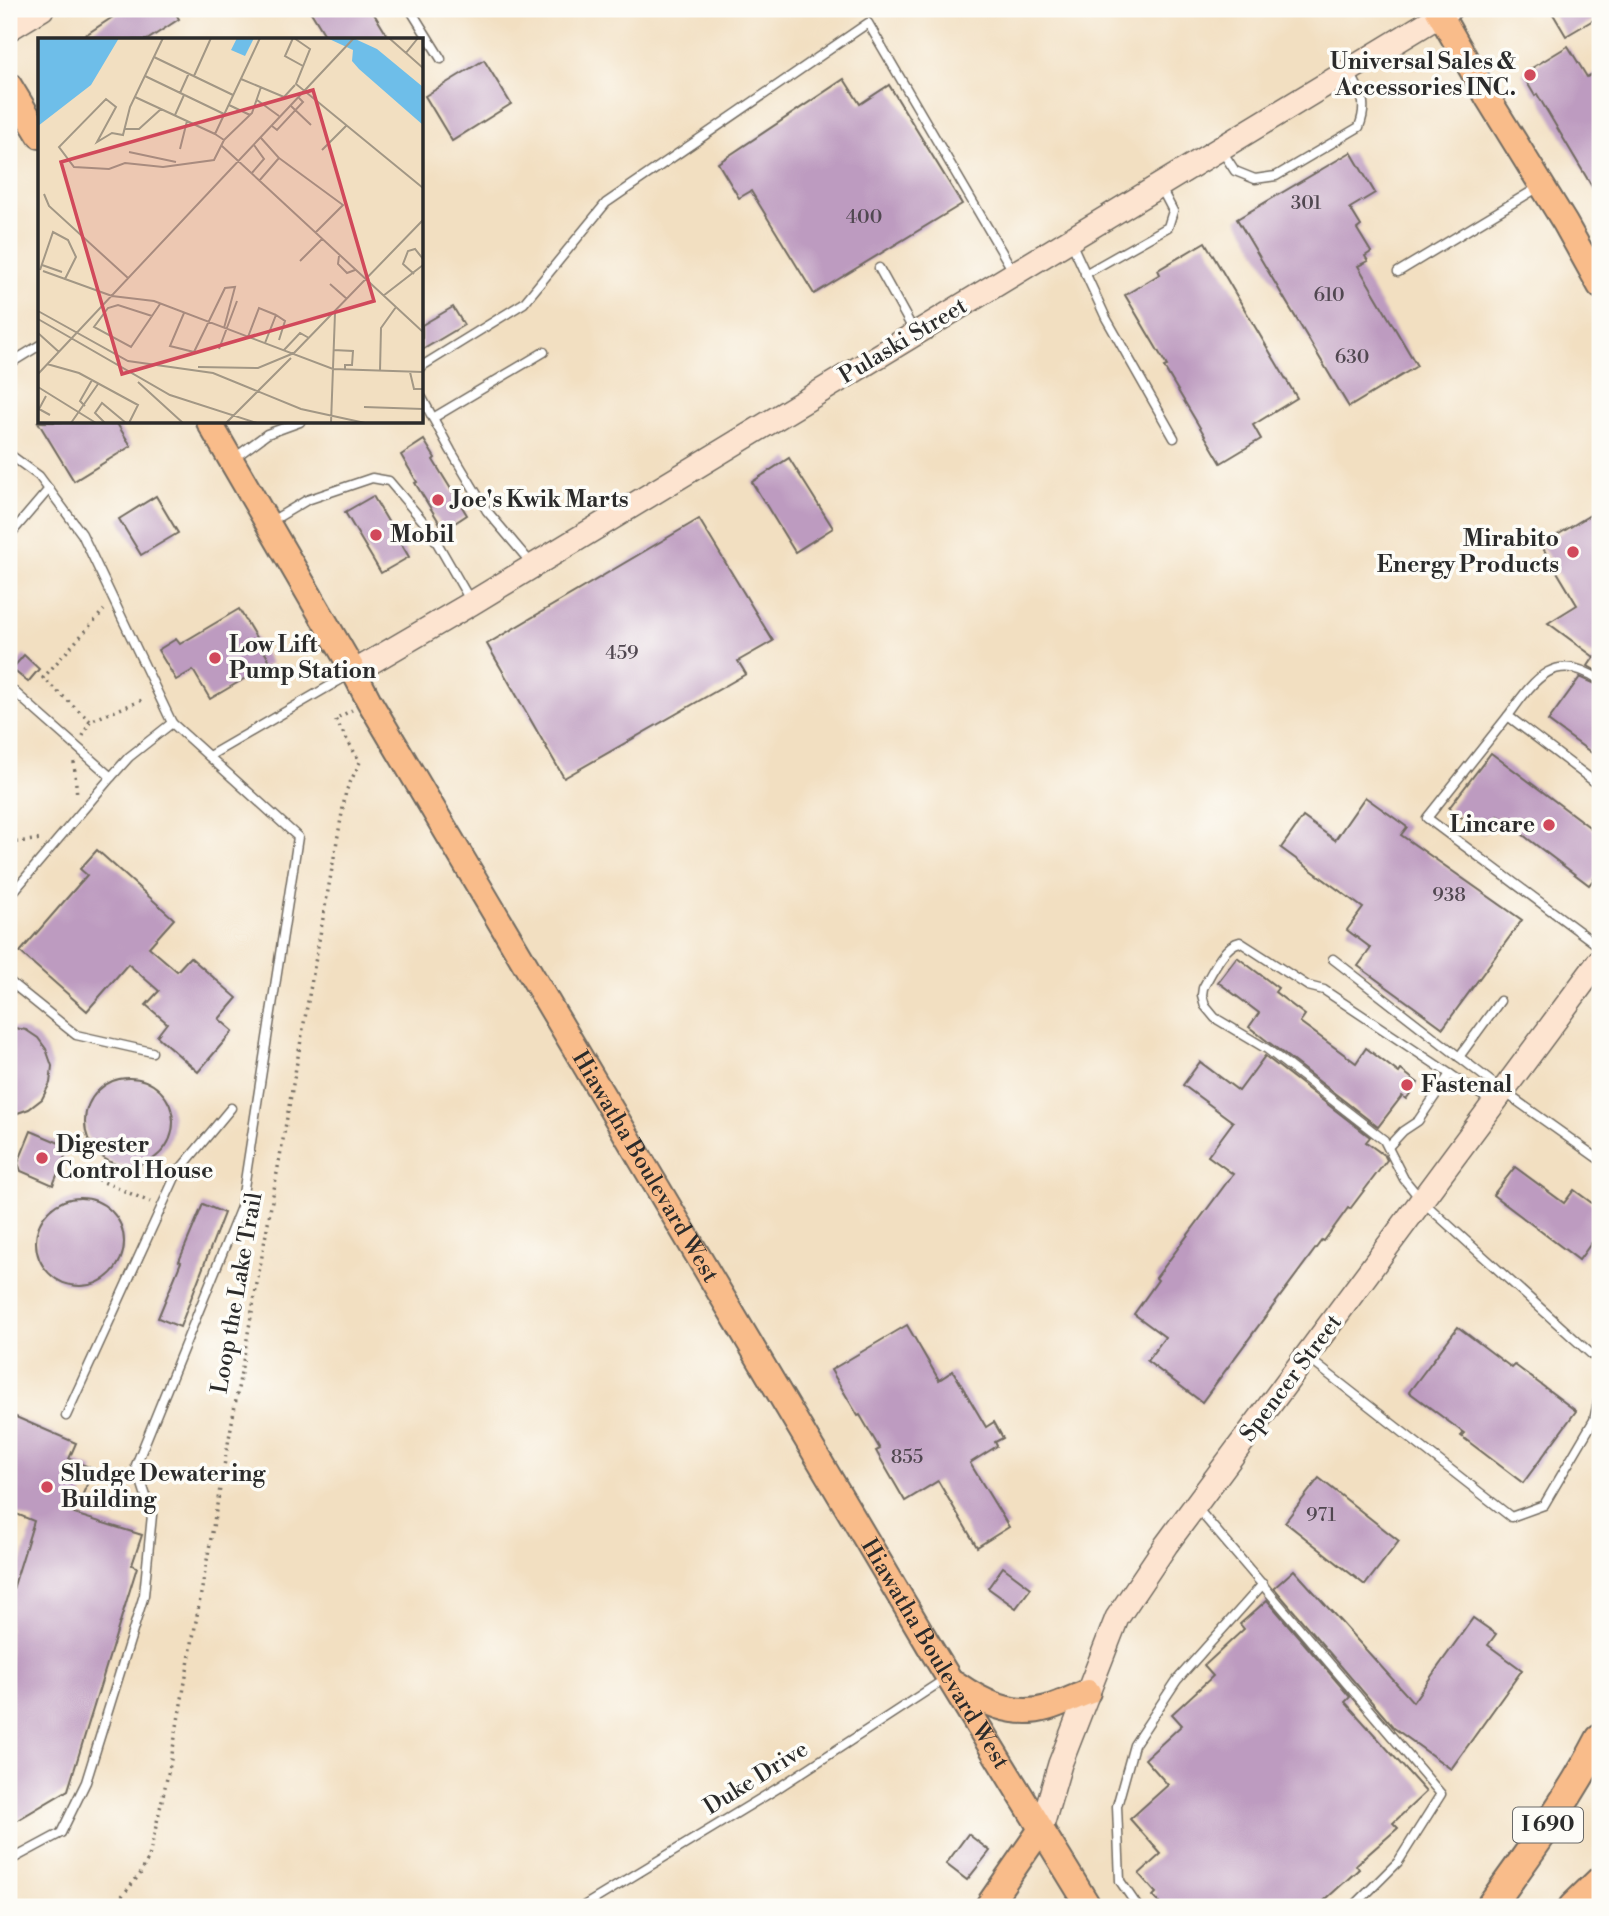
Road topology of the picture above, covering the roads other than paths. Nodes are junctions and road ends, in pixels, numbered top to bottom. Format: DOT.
graph roads {
  1 [pos="42,9"];
  2 [pos="410,9"];
  3 [pos="1443,11"];
  4 [pos="9,29"];
  5 [pos="441,59"];
  6 [pos="1349,71"];
  7 [pos="9,85"];
  8 [pos="37,123"];
  9 [pos="1220,149"];
  10 [pos="1160,185"];
  11 [pos="1541,186"];
  12 [pos="1070,240"];
  13 [pos="879,268"];
  14 [pos="1398,272"];
  15 [pos="1015,273"];
  16 [pos="1085,274"];
  17 [pos="1600,286"];
  18 [pos="915,334"];
  19 [pos="38,346"];
  20 [pos="544,352"];
  21 [pos="9,364"];
  22 [pos="424,365"];
  23 [pos="424,402"];
  24 [pos="433,418"];
  25 [pos="210,424"];
  26 [pos="294,424"];
  27 [pos="1174,438"];
  28 [pos="9,454"];
  29 [pos="232,461"];
  30 [pos="49,489"];
  31 [pos="268,523"];
  32 [pos="9,536"];
  33 [pos="533,566"];
  34 [pos="472,603"];
  35 [pos="354,672"];
  36 [pos="1600,680"];
  37 [pos="9,687"];
  38 [pos="1508,716"];
  39 [pos="172,723"];
  40 [pos="209,756"];
  41 [pos="111,777"];
  42 [pos="1600,786"];
  43 [pos="9,897"];
  44 [pos="1600,947"];
  45 [pos="1333,960"];
  46 [pos="1600,960"];
  47 [pos="9,981"];
  48 [pos="1500,1001"];
  49 [pos="152,1052"];
  50 [pos="1458,1057"];
  51 [pos="1450,1073"];
  52 [pos="1499,1097"];
  53 [pos="231,1108"];
  54 [pos="1388,1147"];
  55 [pos="1600,1160"];
  56 [pos="1422,1201"];
  57 [pos="1306,1357"];
  58 [pos="1600,1362"];
  59 [pos="1600,1393"];
  60 [pos="66,1416"];
  61 [pos="1195,1506"];
  62 [pos="1263,1584"];
  63 [pos="947,1677"];
  64 [pos="1087,1692"];
  65 [pos="1600,1739"];
  66 [pos="1041,1829"];
  67 [pos="9,1861"];
  68 [pos="1600,1881"];
  69 [pos="1600,1891"];
  70 [pos="582,1907"];
  71 [pos="987,1907"];
  72 [pos="1089,1907"];
  73 [pos="1138,1907"];
  74 [pos="1353,1907"];
  75 [pos="1490,1907"];
  76 [pos="1575,1907"];
  1 -- 4 [label="street"];
  2 -- 5 [label="lane"];
  3 -- 6 [label="street, Pulaski Street"];
  3 -- 11 [label="main road"];
  6 -- 9 [label="street, Pulaski Street"];
  6 -- 9 [label="lane"];
  7 -- 8 [label="main road"];
  9 -- 10 [label="street, Pulaski Street"];
  10 -- 12 [label="street, Pulaski Street"];
  10 -- 16 [label="lane"];
  11 -- 14 [label="lane"];
  11 -- 17 [label="main road"];
  12 -- 15 [label="street, Pulaski Street"];
  12 -- 16 [label="lane"];
  13 -- 18 [label="lane"];
  15 -- 18 [label="street, Pulaski Street"];
  15 -- 22 [label="lane"];
  16 -- 27 [label="lane"];
  18 -- 33 [label="street, Pulaski Street"];
  19 -- 21 [label="lane"];
  20 -- 24 [label="lane"];
  23 -- 24 [label="lane"];
  24 -- 33 [label="lane"];
  25 -- 29 [label="main road, Hiawatha Boulevard West"];
  26 -- 29 [label="lane"];
  28 -- 30 [label="lane"];
  29 -- 31 [label="main road, Hiawatha Boulevard West"];
  30 -- 32 [label="lane"];
  30 -- 39 [label="lane"];
  31 -- 34 [label="lane"];
  31 -- 35 [label="main road, Hiawatha Boulevard West"];
  33 -- 34 [label="street, Pulaski Street"];
  34 -- 35 [label="street, Pulaski Street"];
  35 -- 40 [label="lane"];
  35 -- 63 [label="main road, Hiawatha Boulevard West"];
  36 -- 38 [label="lane"];
  37 -- 41 [label="lane"];
  38 -- 42 [label="lane"];
  38 -- 44 [label="lane"];
  39 -- 40 [label="lane"];
  39 -- 41 [label="lane"];
  40 -- 67 [label="lane"];
  41 -- 43 [label="lane"];
  45 -- 50 [label="lane"];
  46 -- 52 [label="street, Spencer Street"];
  47 -- 49 [label="lane"];
  48 -- 50 [label="lane"];
  50 -- 52 [label="lane"];
  51 -- 52 [label="lane"];
  51 -- 54 [label="lane"];
  51 -- 54 [label="lane"];
  52 -- 55 [label="lane"];
  52 -- 56 [label="street, Spencer Street"];
  53 -- 60 [label="lane"];
  54 -- 56 [label="lane"];
  56 -- 57 [label="street, Spencer Street"];
  56 -- 58 [label="lane"];
  57 -- 59 [label="lane"];
  57 -- 61 [label="street, Spencer Street"];
  61 -- 62 [label="lane"];
  61 -- 64 [label="street, Spencer Street"];
  62 -- 73 [label="lane"];
  62 -- 74 [label="lane"];
  63 -- 64 [label="main road"];
  63 -- 66 [label="main road, Hiawatha Boulevard West"];
  63 -- 70 [label="lane, Duke Drive"];
  64 -- 66 [label="street, Spencer Street"];
  65 -- 75 [label="highway, I 690"];
  66 -- 71 [label="main road"];
  66 -- 72 [label="main road, Hiawatha Boulevard West"];
  68 -- 76 [label="highway"];
  69 -- 76 [label="highway"];
}
